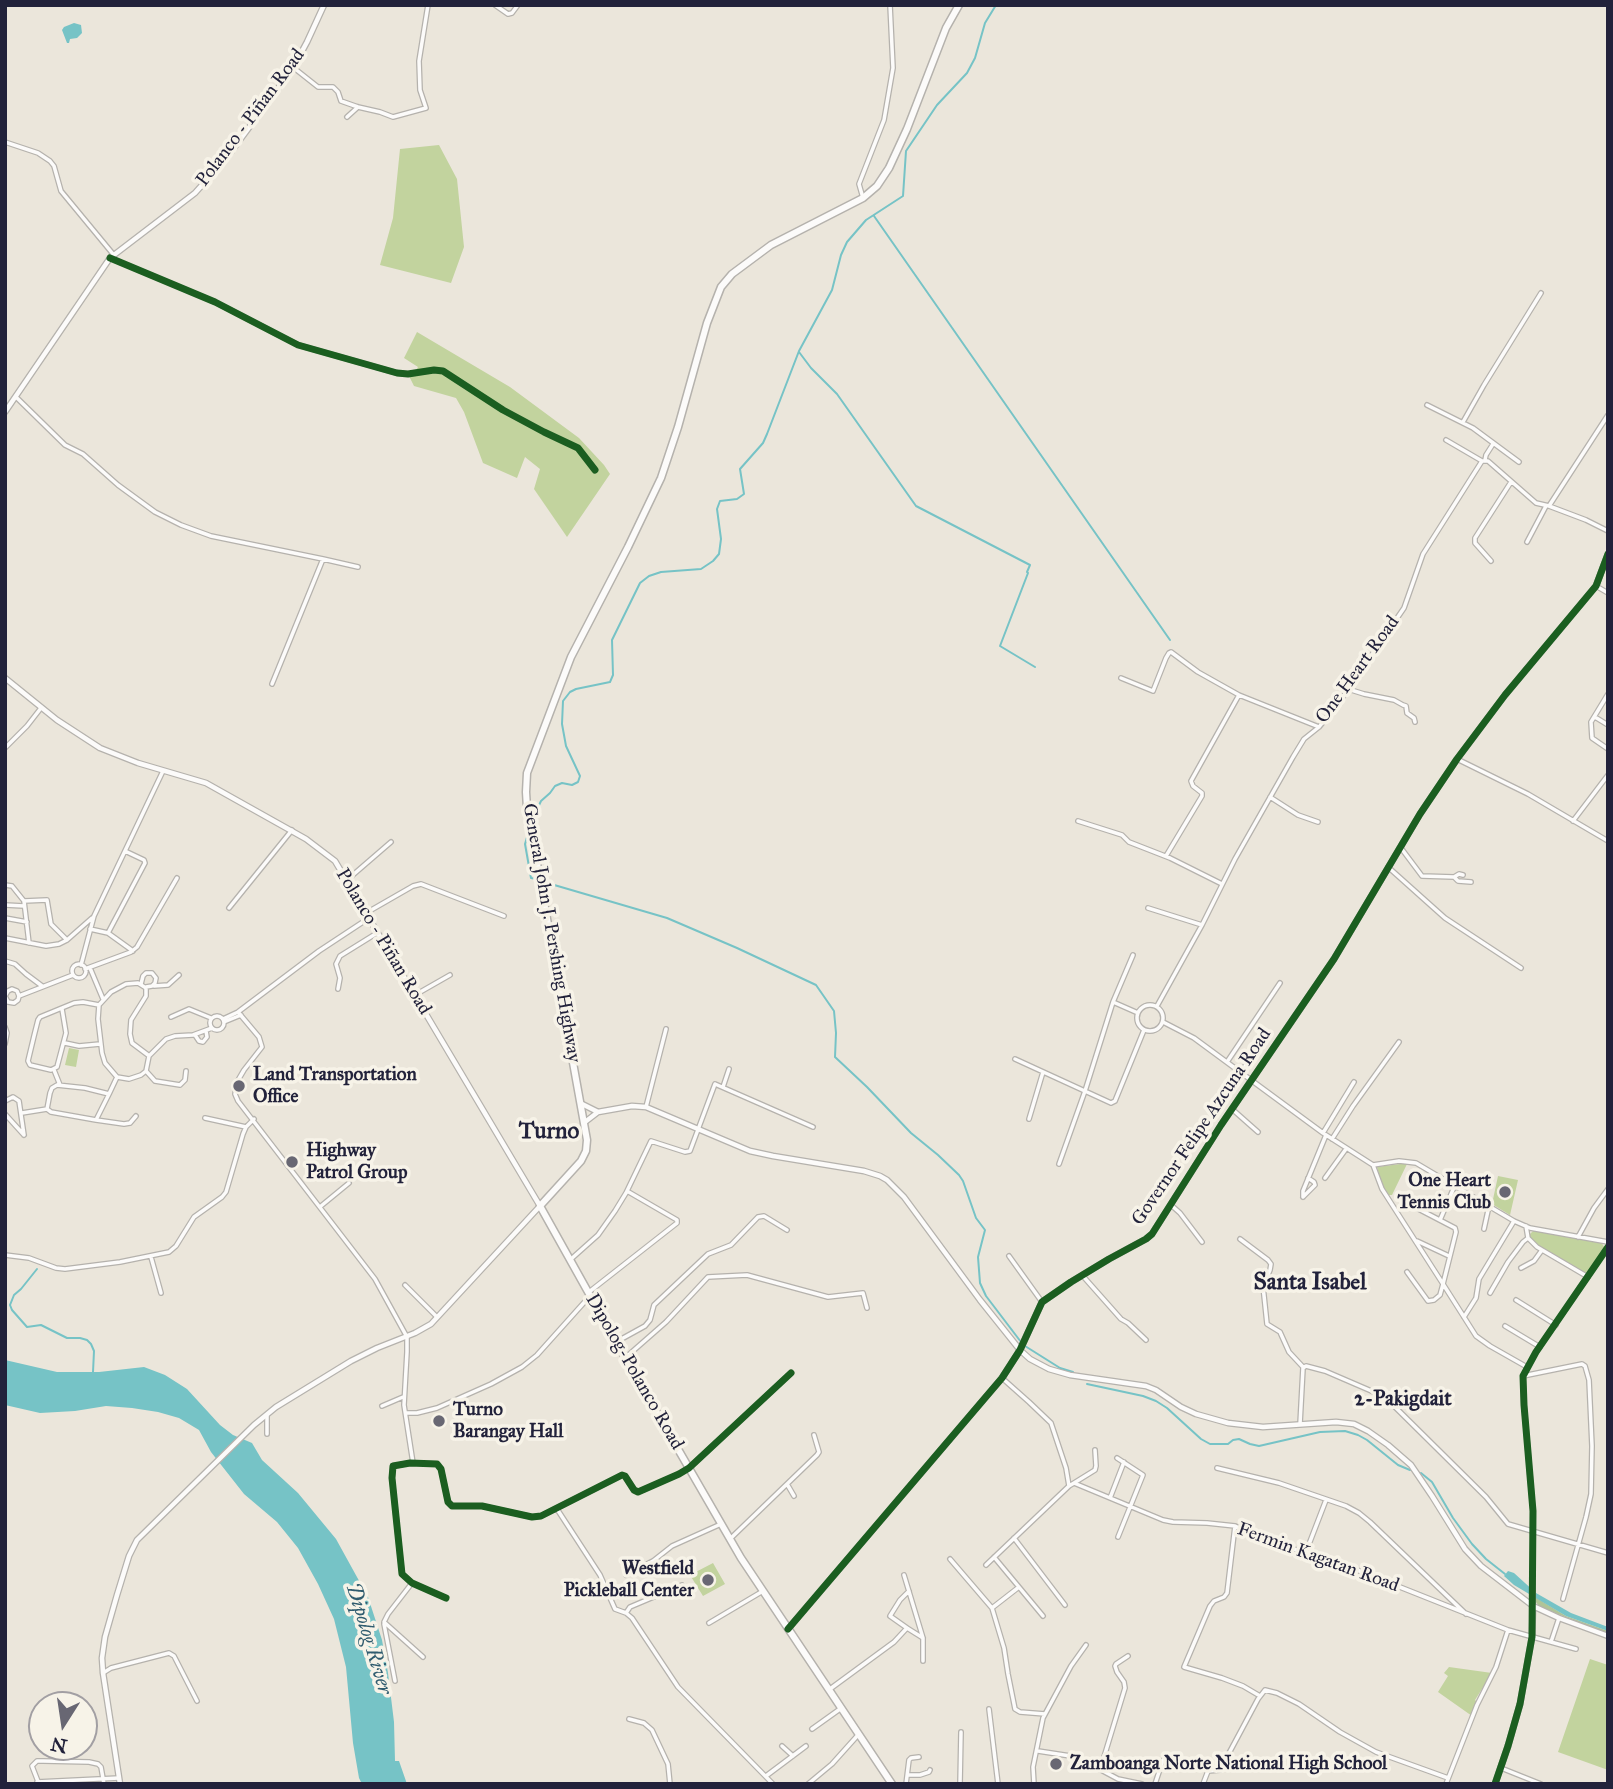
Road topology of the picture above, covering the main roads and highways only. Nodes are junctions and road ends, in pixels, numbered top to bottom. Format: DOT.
graph roads {
  1 [pos="324,5"];
  2 [pos="959,5"];
  3 [pos="6,409"];
  4 [pos="1608,554"];
  5 [pos="1606,561"];
  6 [pos="5,678"];
  7 [pos="582,1104"];
  8 [pos="598,1112"];
  9 [pos="585,1122"];
  10 [pos="540,1206"];
  11 [pos="1022,1345"];
  12 [pos="1533,1606"];
  13 [pos="788,1629"];
  14 [pos="1608,1636"];
  15 [pos="120,1781"];
  16 [pos="892,1784"];
  17 [pos="1495,1784"];
  1 -- 3 [label="main road, Polanco - Piñan Road"];
  2 -- 7 [label="highway, General John J. Pershing Highway"];
  4 -- 5 [label="main road, Governor Felipe Azcuna Road"];
  5 -- 11 [label="main road, Governor Felipe Azcuna Road"];
  6 -- 10 [label="main road, Polanco - Piñan Road"];
  7 -- 8 [label="main road"];
  7 -- 9 [label="highway, General John J. Pershing Highway"];
  8 -- 9 [label="main road"];
  8 -- 11 [label="main road"];
  9 -- 10 [label="highway, General John J. Pershing Highway"];
  10 -- 13 [label="highway, Dipolog-Polanco Road"];
  10 -- 15 [label="main road, General John J. Pershing Highway"];
  11 -- 12 [label="main road"];
  11 -- 13 [label="main road, Governor Felipe Azcuna Road"];
  12 -- 14 [label="main road"];
  12 -- 17 [label="main road"];
  13 -- 16 [label="highway, Dipolog-Polanco Road"];
}
